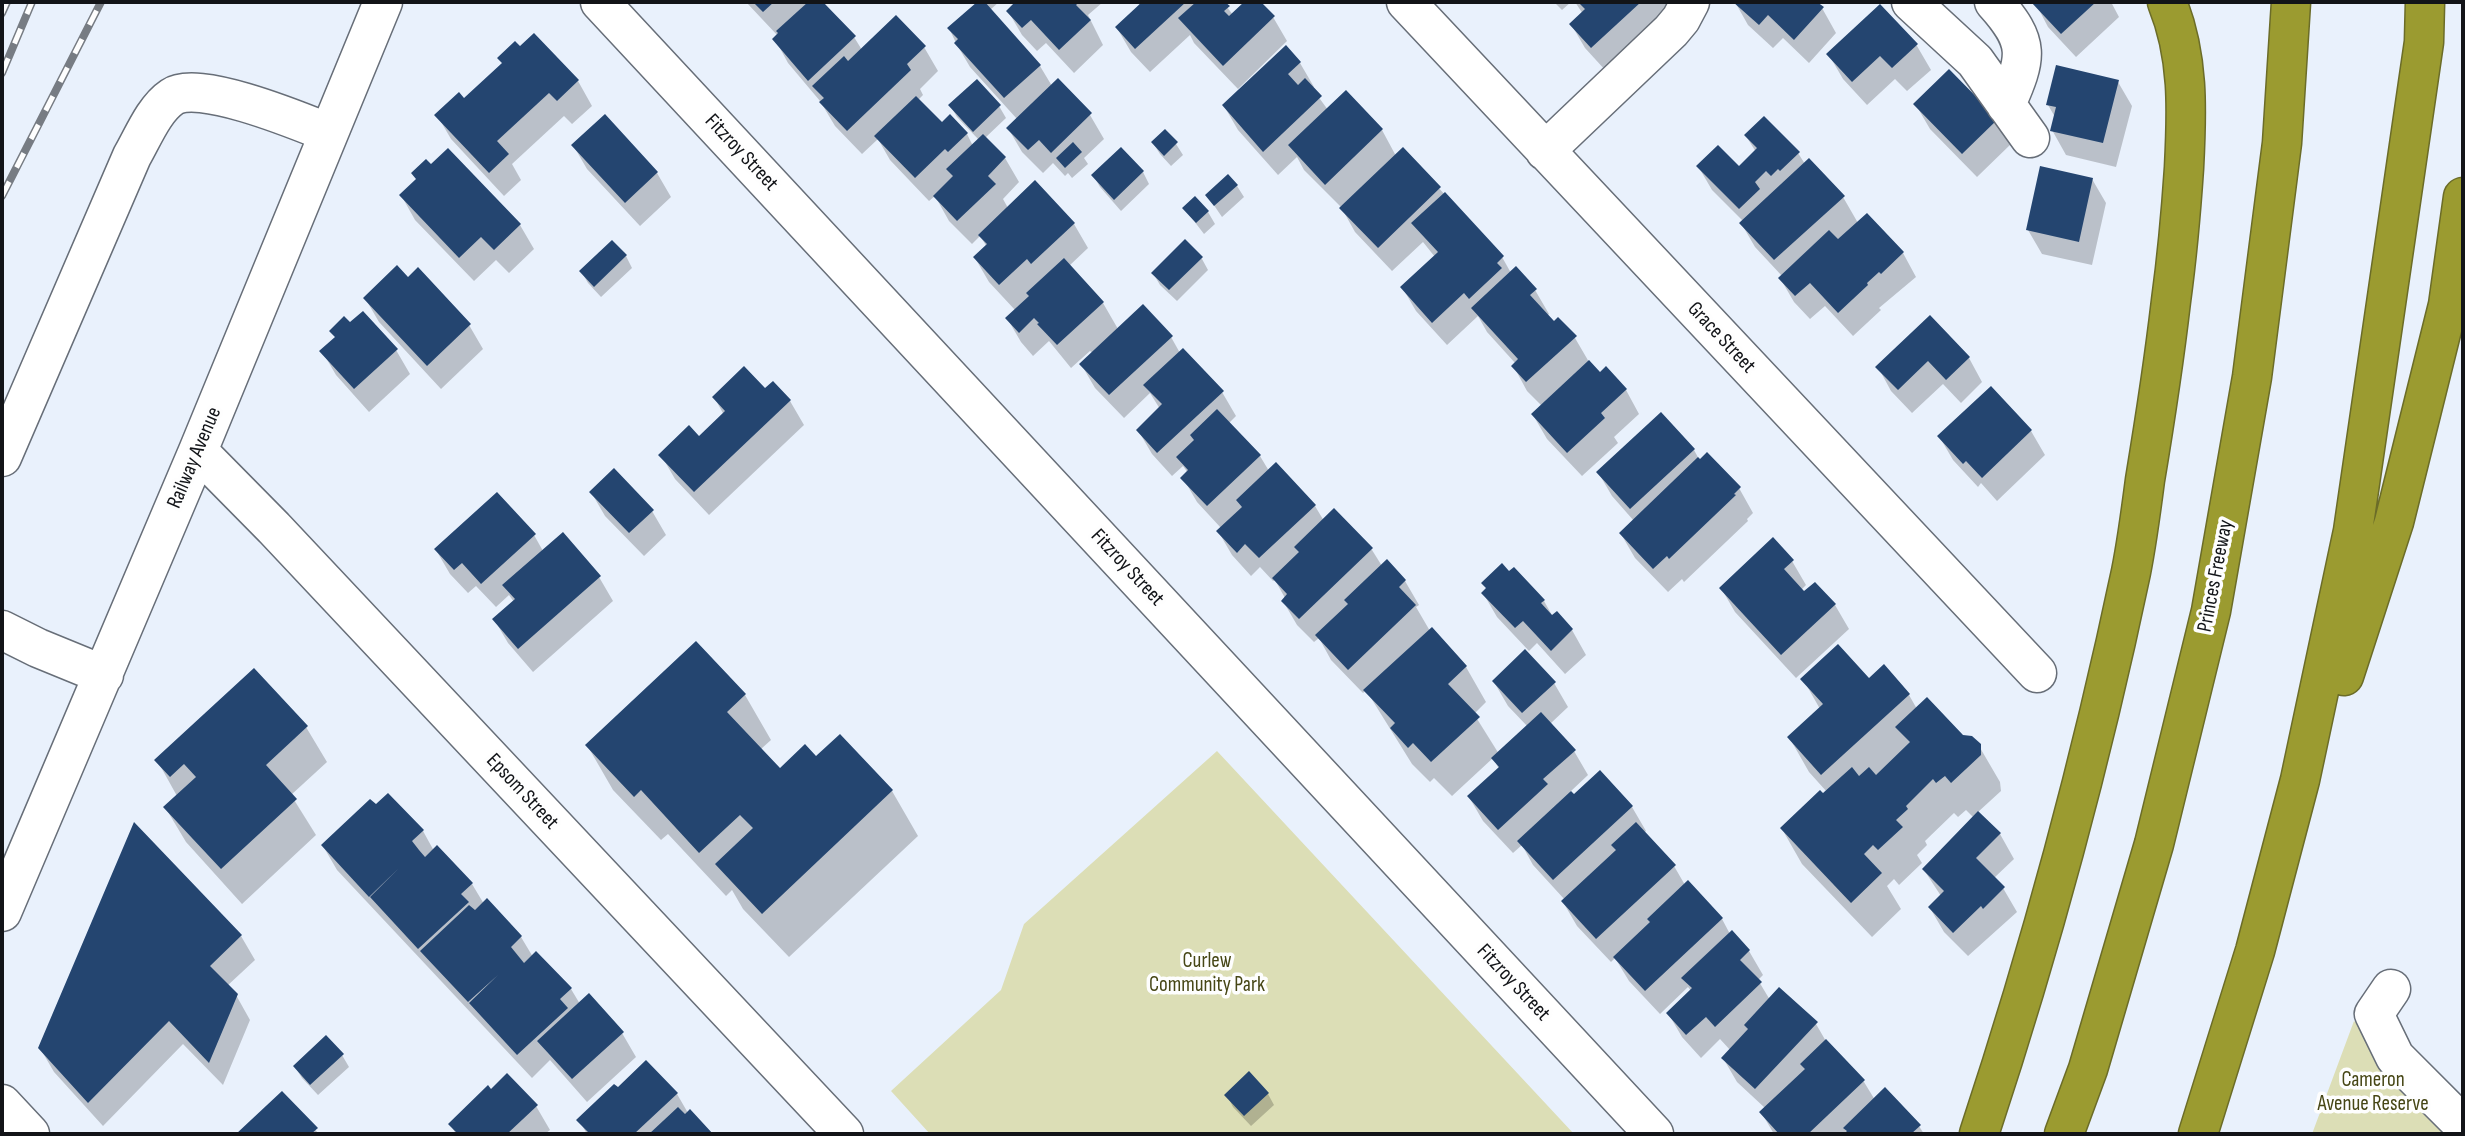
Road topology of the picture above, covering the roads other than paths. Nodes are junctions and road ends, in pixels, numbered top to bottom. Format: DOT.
graph roads {
  1 [pos="383,2"];
  2 [pos="600,2"];
  3 [pos="1406,2"];
  4 [pos="1689,2"];
  5 [pos="1911,2"];
  6 [pos="1994,2"];
  7 [pos="2167,2"];
  8 [pos="2291,2"];
  9 [pos="2425,2"];
  10 [pos="2006,105"];
  11 [pos="329,133"];
  12 [pos="2030,138"];
  13 [pos="1545,151"];
  14 [pos="2463,197"];
  15 [pos="198,451"];
  16 [pos="2,457"];
  17 [pos="2,630"];
  18 [pos="2037,673"];
  19 [pos="104,675"];
  20 [pos="2,912"];
  21 [pos="2255,951"];
  22 [pos="2391,989"];
  23 [pos="2,1104"];
  24 [pos="2463,1125"];
  25 [pos="30,1134"];
  26 [pos="844,1134"];
  27 [pos="1654,1134"];
  28 [pos="1979,1134"];
  29 [pos="2064,1134"];
  30 [pos="2198,1134"];
  1 -- 11 [label="street, Railway Avenue"];
  2 -- 27 [label="street, Fitzroy Street"];
  3 -- 13 [label="street, Grace Street"];
  4 -- 13 [label="street"];
  5 -- 10 [label="street"];
  6 -- 10 [label="street"];
  7 -- 28 [label="highway"];
  8 -- 29 [label="highway, Princes Freeway"];
  9 -- 21 [label="highway"];
  10 -- 12 [label="street"];
  11 -- 15 [label="street, Railway Avenue"];
  11 -- 16 [label="street"];
  13 -- 18 [label="street, Grace Street"];
  14 -- 21 [label="highway"];
  15 -- 19 [label="street, Railway Avenue"];
  15 -- 26 [label="street, Epsom Street"];
  17 -- 19 [label="street"];
  19 -- 20 [label="street, Railway Avenue"];
  21 -- 30 [label="highway"];
  22 -- 24 [label="street"];
  23 -- 25 [label="street"];
}
